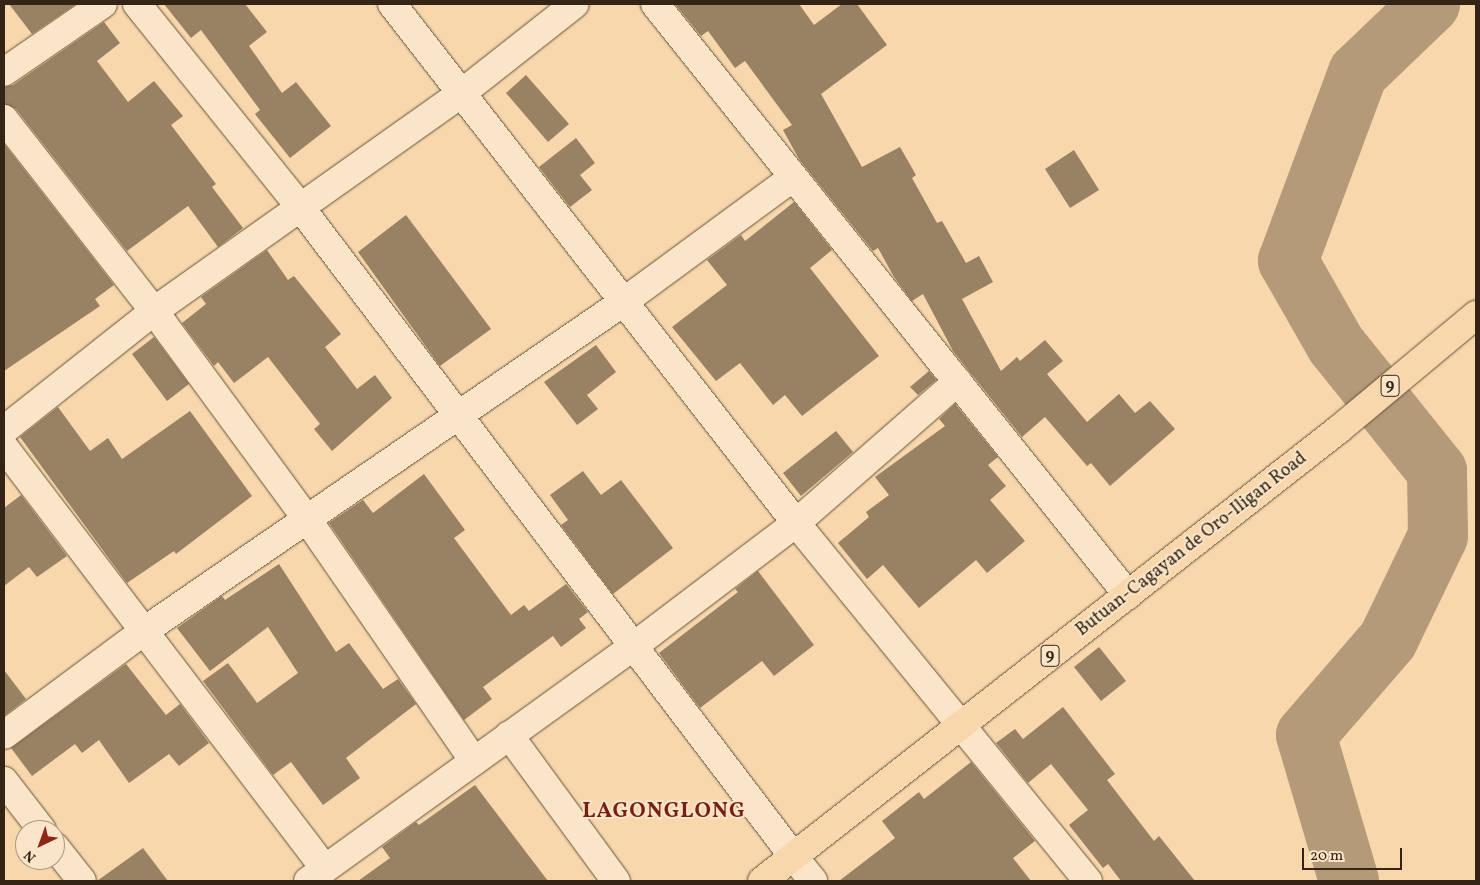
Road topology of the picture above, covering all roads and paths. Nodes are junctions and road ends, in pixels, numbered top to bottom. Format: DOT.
graph roads {
  1 [pos="103,4"];
  2 [pos="137,4"];
  3 [pos="392,4"];
  4 [pos="575,4"];
  5 [pos="655,4"];
  6 [pos="4,72"];
  7 [pos="463,92"];
  8 [pos="4,119"];
  9 [pos="792,178"];
  10 [pos="300,207"];
  11 [pos="622,303"];
  12 [pos="154,311"];
  13 [pos="1476,315"];
  14 [pos="958,381"];
  15 [pos="459,415"];
  16 [pos="4,430"];
  17 [pos="4,447"];
  18 [pos="307,519"];
  19 [pos="796,523"];
  20 [pos="1128,595"];
  21 [pos="144,631"];
  22 [pos="634,646"];
  23 [pos="962,726"];
  24 [pos="4,735"];
  25 [pos="509,735"];
  26 [pos="474,761"];
  27 [pos="4,781"];
  28 [pos="34,820"];
  29 [pos="793,856"];
  30 [pos="65,860"];
  31 [pos="317,875"];
  32 [pos="82,881"];
  33 [pos="616,881"];
  34 [pos="762,881"];
  35 [pos="813,881"];
  36 [pos="1088,881"];
  1 -- 6 [label="street"];
  2 -- 10 [label="street"];
  3 -- 7 [label="street"];
  4 -- 7 [label="street"];
  5 -- 9 [label="street"];
  7 -- 10 [label="street"];
  7 -- 11 [label="street"];
  8 -- 12 [label="street"];
  9 -- 11 [label="street"];
  9 -- 14 [label="street"];
  10 -- 12 [label="street"];
  10 -- 15 [label="street"];
  11 -- 15 [label="street"];
  11 -- 19 [label="street"];
  12 -- 16 [label="street"];
  12 -- 18 [label="street"];
  13 -- 20 [label="highway, Butuan-Cagayan de Oro-Iligan Road / 9"];
  14 -- 19 [label="street"];
  14 -- 20 [label="street"];
  15 -- 18 [label="street"];
  15 -- 22 [label="street"];
  17 -- 21 [label="street"];
  18 -- 21 [label="street"];
  18 -- 26 [label="street"];
  19 -- 22 [label="street"];
  19 -- 23 [label="street"];
  20 -- 23 [label="highway, Butuan-Cagayan de Oro-Iligan Road / 9"];
  21 -- 24 [label="street"];
  21 -- 31 [label="street"];
  22 -- 25 [label="street"];
  22 -- 29 [label="street"];
  23 -- 29 [label="highway, Butuan-Cagayan de Oro-Iligan Road / 9"];
  23 -- 36 [label="street"];
  25 -- 26 [label="street"];
  25 -- 33 [label="street"];
  26 -- 31 [label="street"];
  27 -- 28 [label="street"];
  29 -- 34 [label="highway, Butuan-Cagayan de Oro-Iligan Road / 9"];
  29 -- 35 [label="street"];
  30 -- 32 [label="street"];
}
